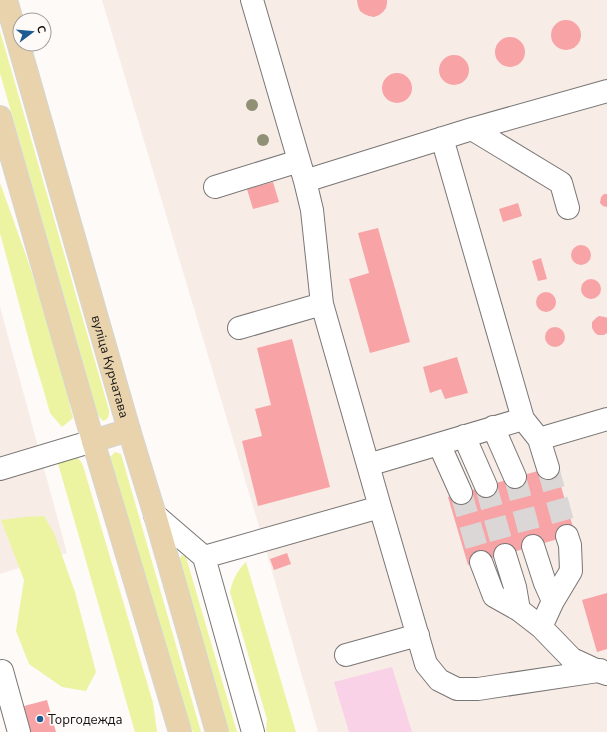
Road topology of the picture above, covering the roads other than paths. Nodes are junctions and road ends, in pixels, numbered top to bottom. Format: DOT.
graph roads {
  1 [pos="6,0"];
  2 [pos="252,0"];
  3 [pos="607,91"];
  4 [pos="0,117"];
  5 [pos="472,129"];
  6 [pos="442,138"];
  7 [pos="302,171"];
  8 [pos="215,187"];
  9 [pos="568,208"];
  10 [pos="322,304"];
  11 [pos="239,328"];
  12 [pos="523,419"];
  13 [pos="607,419"];
  14 [pos="493,428"];
  15 [pos="129,430"];
  16 [pos="464,436"];
  17 [pos="539,439"];
  18 [pos="93,441"];
  19 [pos="439,444"];
  20 [pos="368,465"];
  21 [pos="548,468"];
  22 [pos="0,469"];
  23 [pos="515,477"];
  24 [pos="486,486"];
  25 [pos="462,493"];
  26 [pos="380,507"];
  27 [pos="155,515"];
  28 [pos="567,536"];
  29 [pos="533,546"];
  30 [pos="505,555"];
  31 [pos="204,557"];
  32 [pos="481,562"];
  33 [pos="553,600"];
  34 [pos="519,610"];
  35 [pos="541,627"];
  36 [pos="418,635"];
  37 [pos="346,655"];
  38 [pos="2,671"];
  39 [pos="604,671"];
  40 [pos="11,722"];
  41 [pos="180,732"];
  42 [pos="217,732"];
  43 [pos="253,732"];
  1 -- 15 [label="main road, вуліца Курчатава"];
  2 -- 7 [label="lane"];
  3 -- 5 [label="lane"];
  4 -- 18 [label="main road"];
  5 -- 6 [label="lane"];
  5 -- 9 [label="lane"];
  6 -- 7 [label="lane"];
  6 -- 12 [label="lane"];
  7 -- 8 [label="lane"];
  7 -- 10 [label="lane"];
  10 -- 11 [label="lane"];
  10 -- 20 [label="lane"];
  12 -- 14 [label="lane"];
  12 -- 17 [label="lane"];
  13 -- 17 [label="lane"];
  14 -- 16 [label="lane"];
  14 -- 23 [label="lane"];
  15 -- 18 [label="main road"];
  15 -- 27 [label="main road, вуліца Курчатава"];
  16 -- 19 [label="lane"];
  16 -- 24 [label="lane"];
  17 -- 21 [label="lane"];
  18 -- 22 [label="lane"];
  18 -- 41 [label="main road"];
  19 -- 20 [label="lane"];
  19 -- 25 [label="lane"];
  20 -- 26 [label="lane"];
  26 -- 31 [label="lane"];
  26 -- 36 [label="lane"];
  27 -- 31 [label="lane"];
  27 -- 42 [label="main road, вуліца Курчатава"];
  28 -- 33 [label="lane"];
  29 -- 33 [label="lane"];
  30 -- 34 [label="lane"];
  31 -- 43 [label="lane"];
  32 -- 34 [label="lane"];
  33 -- 35 [label="lane"];
  34 -- 35 [label="lane"];
  35 -- 39 [label="lane"];
  36 -- 37 [label="lane"];
  36 -- 39 [label="lane"];
  38 -- 40 [label="lane"];
}
